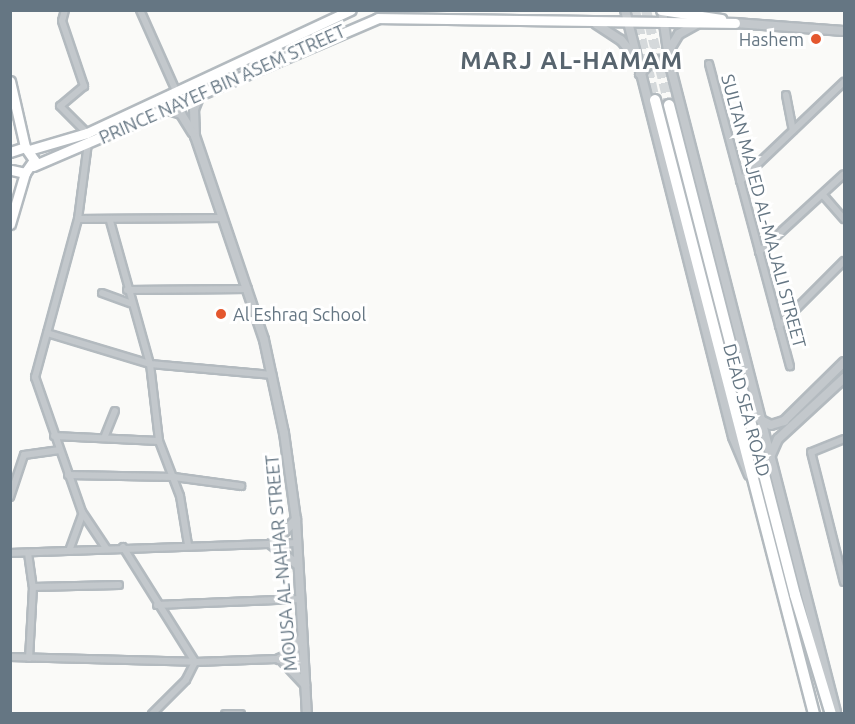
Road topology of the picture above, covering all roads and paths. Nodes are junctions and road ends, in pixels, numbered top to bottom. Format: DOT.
graph roads {
  1 [pos="65,10"];
  2 [pos="140,10"];
  3 [pos="351,10"];
  4 [pos="625,10"];
  5 [pos="662,10"];
  6 [pos="678,12"];
  7 [pos="436,13"];
  8 [pos="629,23"];
  9 [pos="663,23"];
  10 [pos="698,23"];
  11 [pos="735,23"];
  12 [pos="596,24"];
  13 [pos="844,31"];
  14 [pos="667,53"];
  15 [pos="637,64"];
  16 [pos="709,64"];
  17 [pos="670,65"];
  18 [pos="640,76"];
  19 [pos="10,81"];
  20 [pos="844,82"];
  21 [pos="176,92"];
  22 [pos="201,92"];
  23 [pos="786,95"];
  24 [pos="655,99"];
  25 [pos="669,105"];
  26 [pos="164,109"];
  27 [pos="793,130"];
  28 [pos="195,136"];
  29 [pos="87,138"];
  30 [pos="27,149"];
  31 [pos="10,152"];
  32 [pos="33,166"];
  33 [pos="11,170"];
  34 [pos="25,173"];
  35 [pos="844,174"];
  36 [pos="740,181"];
  37 [pos="823,195"];
  38 [pos="222,218"];
  39 [pos="78,219"];
  40 [pos="844,219"];
  41 [pos="110,221"];
  42 [pos="10,224"];
  43 [pos="759,252"];
  44 [pos="844,261"];
  45 [pos="248,289"];
  46 [pos="127,290"];
  47 [pos="102,293"];
  48 [pos="130,303"];
  49 [pos="779,326"];
  50 [pos="47,333"];
  51 [pos="844,362"];
  52 [pos="150,364"];
  53 [pos="790,366"];
  54 [pos="273,375"];
  55 [pos="844,378"];
  56 [pos="115,411"];
  57 [pos="759,419"];
  58 [pos="54,436"];
  59 [pos="104,438"];
  60 [pos="844,439"];
  61 [pos="159,441"];
  62 [pos="60,450"];
  63 [pos="770,459"];
  64 [pos="68,475"];
  65 [pos="174,477"];
  66 [pos="241,486"];
  67 [pos="756,486"];
  68 [pos="10,497"];
  69 [pos="82,512"];
  70 [pos="296,519"];
  71 [pos="297,543"];
  72 [pos="272,544"];
  73 [pos="188,545"];
  74 [pos="123,547"];
  75 [pos="106,548"];
  76 [pos="69,550"];
  77 [pos="10,553"];
  78 [pos="28,553"];
  79 [pos="298,565"];
  80 [pos="844,582"];
  81 [pos="119,585"];
  82 [pos="33,587"];
  83 [pos="300,599"];
  84 [pos="157,605"];
  85 [pos="303,636"];
  86 [pos="10,657"];
  87 [pos="29,658"];
  88 [pos="304,658"];
  89 [pos="280,660"];
  90 [pos="195,662"];
  91 [pos="306,687"];
  92 [pos="152,714"];
  93 [pos="225,714"];
  94 [pos="241,714"];
  95 [pos="307,714"];
  96 [pos="814,714"];
  97 [pos="834,714"];
  1 -- 29 [label="street"];
  2 -- 21 [label="street"];
  3 -- 21 [label="main road, PRINCE NAYEF BIN ASEM STREET"];
  4 -- 8 [label="street"];
  5 -- 6 [label="main road"];
  5 -- 9 [label="street, DEAD SEA ROAD"];
  6 -- 11 [label="main road"];
  7 -- 12 [label="main road, PRINCE NAYEF BIN ASEM STREET"];
  7 -- 22 [label="main road, PRINCE NAYEF BIN ASEM STREET"];
  8 -- 9 [label="main road, PRINCE NAYEF BIN ASEM STREET"];
  8 -- 12 [label="main road, PRINCE NAYEF BIN ASEM STREET"];
  8 -- 15 [label="street"];
  9 -- 10 [label="main road, PRINCE NAYEF BIN ASEM STREET"];
  9 -- 14 [label="street, DEAD SEA ROAD"];
  10 -- 11 [label="main road, PRINCE NAYEF BIN ASEM STREET"];
  10 -- 14 [label="street"];
  11 -- 13 [label="street"];
  12 -- 15 [label="street"];
  14 -- 17 [label="street, DEAD SEA ROAD"];
  15 -- 18 [label="street"];
  16 -- 36 [label="street, SULTAN MAJED AL-MAJALI STREET"];
  17 -- 18 [label="street"];
  17 -- 57 [label="street, DEAD SEA ROAD"];
  18 -- 67 [label="street"];
  19 -- 30 [label="main road"];
  20 -- 27 [label="street"];
  21 -- 29 [label="main road, PRINCE NAYEF BIN ASEM STREET"];
  22 -- 26 [label="main road, PRINCE NAYEF BIN ASEM STREET"];
  22 -- 28 [label="street, MOUSA AL-NAHAR STREET"];
  23 -- 27 [label="street"];
  24 -- 67 [label="main road"];
  25 -- 97 [label="main road, DEAD SEA ROAD"];
  26 -- 28 [label="street, MOUSA AL-NAHAR STREET"];
  26 -- 29 [label="main road, PRINCE NAYEF BIN ASEM STREET"];
  27 -- 36 [label="street"];
  28 -- 38 [label="street, MOUSA AL-NAHAR STREET"];
  29 -- 30 [label="main road, PRINCE NAYEF BIN ASEM STREET"];
  29 -- 32 [label="main road, PRINCE NAYEF BIN ASEM STREET"];
  29 -- 39 [label="street"];
  30 -- 31 [label="main road, PRINCE NAYEF BIN ASEM STREET"];
  30 -- 32 [label="main road"];
  32 -- 34 [label="main road, PRINCE NAYEF BIN ASEM STREET"];
  33 -- 34 [label="main road"];
  34 -- 42 [label="main road"];
  35 -- 37 [label="street"];
  36 -- 43 [label="street, SULTAN MAJED AL-MAJALI STREET"];
  37 -- 40 [label="street"];
  37 -- 43 [label="street"];
  38 -- 41 [label="street"];
  38 -- 45 [label="street, MOUSA AL-NAHAR STREET"];
  39 -- 41 [label="street"];
  39 -- 50 [label="street"];
  41 -- 46 [label="street"];
  43 -- 49 [label="street, SULTAN MAJED AL-MAJALI STREET"];
  44 -- 49 [label="street"];
  45 -- 46 [label="street"];
  45 -- 54 [label="street, MOUSA AL-NAHAR STREET"];
  46 -- 48 [label="street"];
  47 -- 48 [label="street"];
  48 -- 52 [label="street"];
  49 -- 53 [label="street, SULTAN MAJED AL-MAJALI STREET"];
  50 -- 52 [label="street"];
  50 -- 58 [label="street"];
  51 -- 57 [label="street"];
  52 -- 54 [label="street"];
  52 -- 61 [label="street"];
  54 -- 70 [label="street, MOUSA AL-NAHAR STREET"];
  55 -- 63 [label="street"];
  56 -- 59 [label="street"];
  57 -- 63 [label="street, DEAD SEA ROAD"];
  58 -- 59 [label="street"];
  58 -- 62 [label="street"];
  59 -- 61 [label="street"];
  60 -- 80 [label="street"];
  61 -- 65 [label="street"];
  62 -- 64 [label="street"];
  62 -- 68 [label="street"];
  63 -- 97 [label="street, DEAD SEA ROAD"];
  64 -- 65 [label="street"];
  64 -- 69 [label="street"];
  65 -- 66 [label="street"];
  65 -- 73 [label="street"];
  67 -- 96 [label="main road"];
  69 -- 75 [label="street"];
  69 -- 76 [label="street"];
  70 -- 71 [label="street, MOUSA AL-NAHAR STREET"];
  70 -- 72 [label="street"];
  71 -- 72 [label="street"];
  71 -- 79 [label="street, MOUSA AL-NAHAR STREET"];
  72 -- 73 [label="street"];
  72 -- 79 [label="street"];
  73 -- 74 [label="street"];
  74 -- 75 [label="street"];
  74 -- 84 [label="street"];
  75 -- 76 [label="street"];
  76 -- 78 [label="street"];
  77 -- 78 [label="street"];
  78 -- 82 [label="street"];
  79 -- 83 [label="street, MOUSA AL-NAHAR STREET"];
  81 -- 82 [label="street"];
  82 -- 87 [label="street"];
  83 -- 84 [label="street"];
  83 -- 85 [label="street, MOUSA AL-NAHAR STREET"];
  84 -- 90 [label="street"];
  85 -- 88 [label="street, MOUSA AL-NAHAR STREET"];
  85 -- 89 [label="street"];
  86 -- 87 [label="street"];
  87 -- 90 [label="street"];
  88 -- 89 [label="street"];
  88 -- 91 [label="street, MOUSA AL-NAHAR STREET"];
  89 -- 90 [label="street"];
  89 -- 91 [label="street"];
  90 -- 92 [label="street"];
  91 -- 95 [label="street, MOUSA AL-NAHAR STREET"];
  93 -- 94 [label="street"];
}
